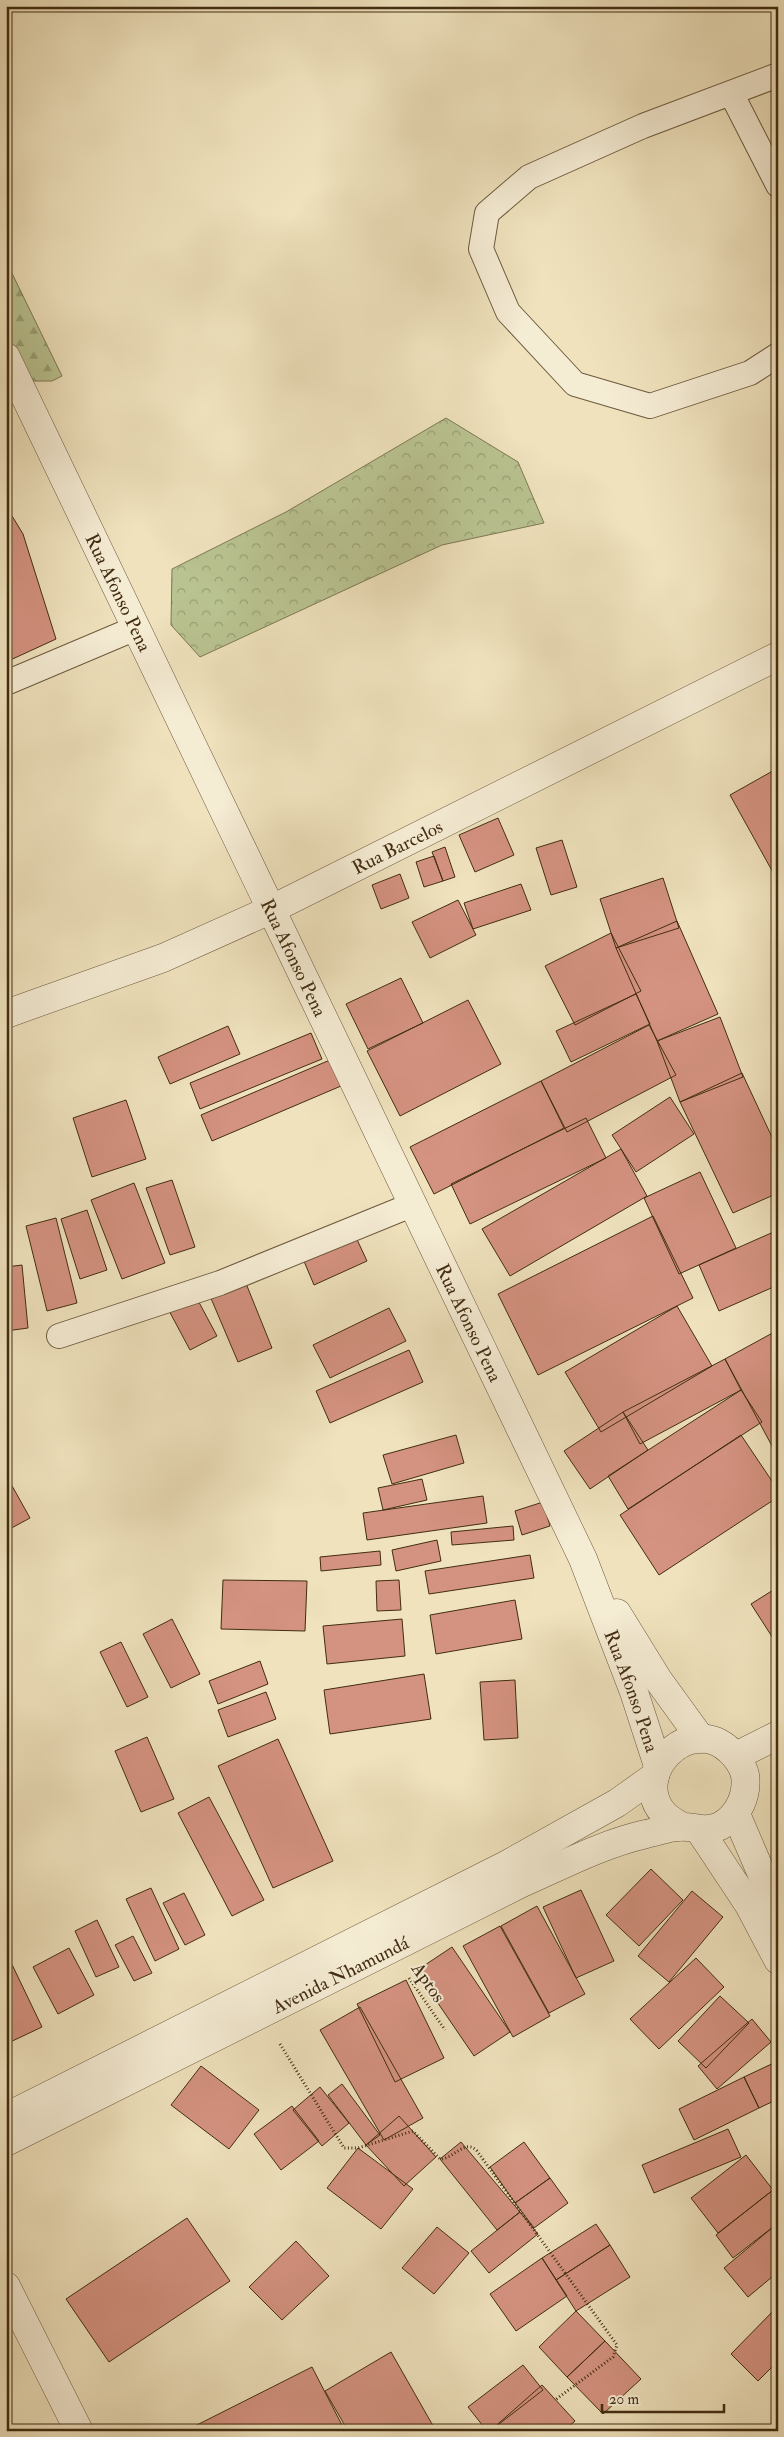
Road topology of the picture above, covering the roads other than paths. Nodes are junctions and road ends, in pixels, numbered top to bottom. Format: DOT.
graph roads {
  1 [pos="778,75"];
  2 [pos="731,92"];
  3 [pos="778,185"];
  4 [pos="778,355"];
  5 [pos="6,356"];
  6 [pos="136,628"];
  7 [pos="778,656"];
  8 [pos="6,684"];
  9 [pos="270,910"];
  10 [pos="6,1014"];
  11 [pos="414,1204"];
  12 [pos="60,1336"];
  13 [pos="583,1558"];
  14 [pos="778,1735"];
  15 [pos="701,1739"];
  16 [pos="736,1756"];
  17 [pos="657,1771"];
  18 [pos="736,1814"];
  19 [pos="690,1829"];
  20 [pos="778,1912"];
  21 [pos="778,1960"];
  22 [pos="6,2117"];
  23 [pos="6,2142"];
  24 [pos="10,2306"];
  25 [pos="79,2431"];
  1 -- 2 [label="lane"];
  2 -- 3 [label="lane"];
  2 -- 4 [label="lane"];
  5 -- 6 [label="street, Rua Afonso Pena"];
  6 -- 8 [label="lane"];
  6 -- 9 [label="street, Rua Afonso Pena"];
  7 -- 9 [label="street, Rua Barcelos"];
  9 -- 10 [label="street, Rua Barcelos"];
  9 -- 11 [label="street, Rua Afonso Pena"];
  11 -- 12 [label="lane"];
  11 -- 13 [label="street, Rua Afonso Pena"];
  13 -- 15 [label="street, Rua Afonso Pena"];
  13 -- 17 [label="street, Rua Afonso Pena"];
  14 -- 16 [label="street"];
  15 -- 16 [label="street"];
  15 -- 17 [label="street"];
  16 -- 18 [label="street"];
  17 -- 19 [label="street"];
  17 -- 22 [label="street, Avenida Nhamundá"];
  18 -- 19 [label="street"];
  18 -- 20 [label="street"];
  19 -- 21 [label="street"];
  19 -- 23 [label="street, Avenida Nhamundá"];
  24 -- 25 [label="street"];
}
